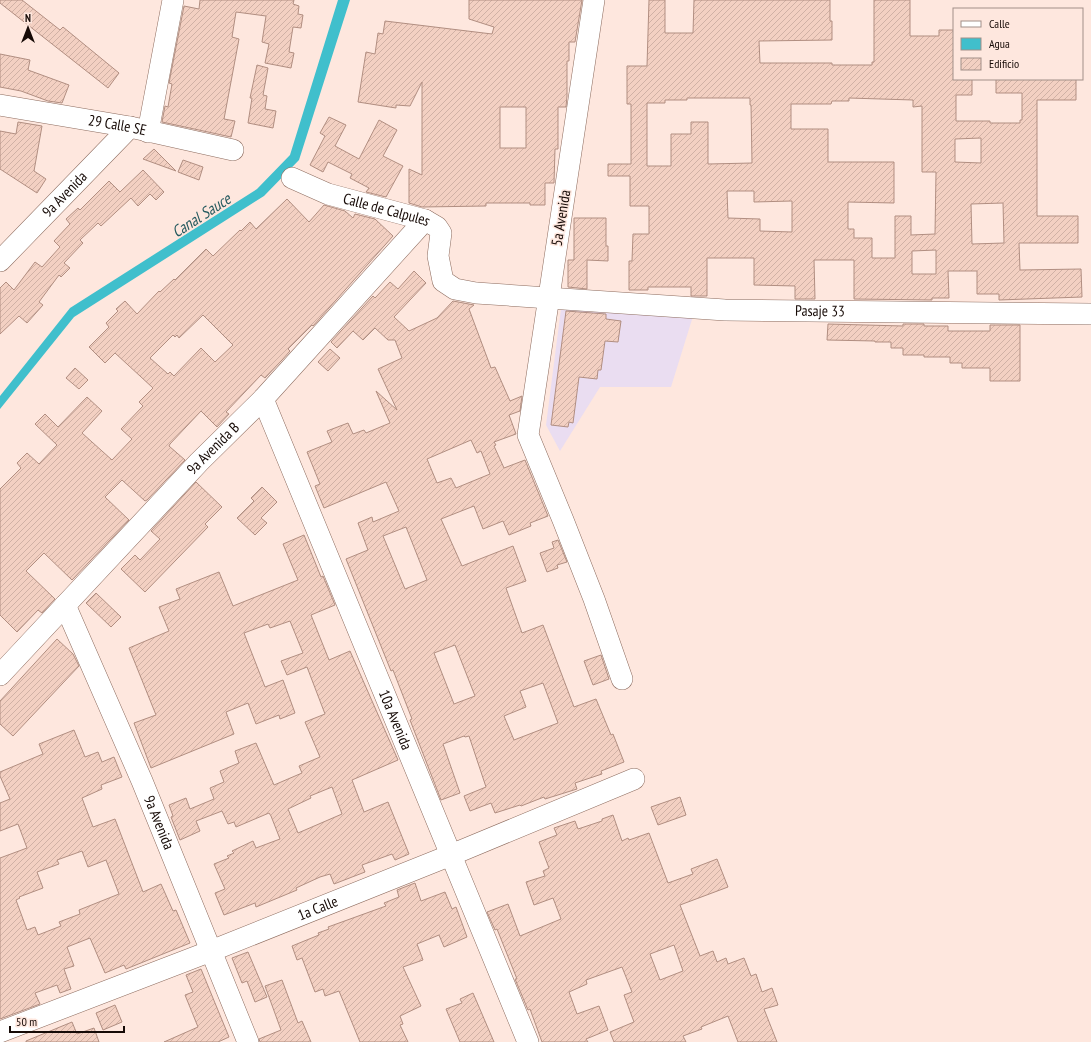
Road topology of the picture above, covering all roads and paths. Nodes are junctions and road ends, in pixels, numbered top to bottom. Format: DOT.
graph roads {
  1 [pos="173,0"];
  2 [pos="594,0"];
  3 [pos="0,105"];
  4 [pos="139,130"];
  5 [pos="233,150"];
  6 [pos="292,178"];
  7 [pos="425,220"];
  8 [pos="0,261"];
  9 [pos="549,298"];
  10 [pos="1091,314"];
  11 [pos="262,398"];
  12 [pos="65,605"];
  13 [pos="0,675"];
  14 [pos="622,679"];
  15 [pos="634,779"];
  16 [pos="451,855"];
  17 [pos="211,951"];
  18 [pos="0,1032"];
  19 [pos="248,1042"];
  20 [pos="528,1042"];
  1 -- 4 [label="street"];
  2 -- 9 [label="street, 5a Avenida"];
  3 -- 4 [label="street, 29 Calle SE"];
  4 -- 5 [label="street, 29 Calle SE"];
  4 -- 8 [label="street, 9a Avenida"];
  6 -- 7 [label="street, Calle de Calpules"];
  7 -- 9 [label="street, Calle de Calpules"];
  7 -- 11 [label="street, 9a Avenida B"];
  9 -- 10 [label="street, Pasaje 33"];
  9 -- 14 [label="street, 5a Avenida"];
  11 -- 12 [label="street, 9a Avenida B"];
  11 -- 16 [label="street, 10a Avenida"];
  12 -- 13 [label="street, 9a Avenida B"];
  12 -- 17 [label="street, 9a Avenida"];
  15 -- 16 [label="street, 1a Calle"];
  16 -- 17 [label="street, 1a Calle"];
  16 -- 20 [label="street, 10a Avenida"];
  17 -- 18 [label="street, 1a Calle"];
  17 -- 19 [label="street, 9a Avenida"];
}
